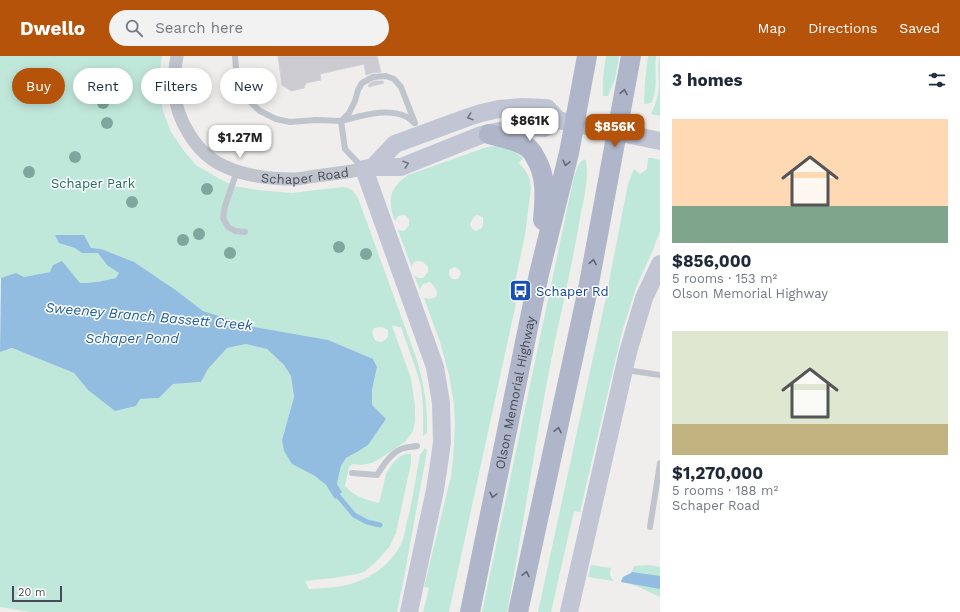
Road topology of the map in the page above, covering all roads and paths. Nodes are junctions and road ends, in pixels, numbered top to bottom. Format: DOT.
graph roads {
  1 [pos="177,56"];
  2 [pos="235,56"];
  3 [pos="587,56"];
  4 [pos="631,56"];
  5 [pos="342,120"];
  6 [pos="567,122"];
  7 [pos="420,128"];
  8 [pos="617,133"];
  9 [pos="489,134"];
  10 [pos="660,142"];
  11 [pos="368,168"];
  12 [pos="237,171"];
  13 [pos="246,232"];
  14 [pos="660,264"];
  15 [pos="539,274"];
  16 [pos="624,370"];
  17 [pos="660,375"];
  18 [pos="417,446"];
  19 [pos="660,463"];
  20 [pos="352,473"];
  21 [pos="650,527"];
  22 [pos="409,612"];
  23 [pos="470,612"];
  24 [pos="518,612"];
  25 [pos="569,612"];
  1 -- 12 [label="street, Schaper Road"];
  2 -- 5 [label="lane"];
  3 -- 6 [label="main road, Olson Memorial Highway"];
  8 -- 4 [label="main road, one-way"];
  5 -- 7 [label="lane"];
  5 -- 7 [label="lane"];
  5 -- 11 [label="lane"];
  6 -- 7 [label="street, one-way"];
  6 -- 8 [label="street"];
  6 -- 9 [label="street, Schaper Road"];
  6 -- 15 [label="main road, Olson Memorial Highway, one-way"];
  7 -- 11 [label="street"];
  8 -- 10 [label="street"];
  24 -- 8 [label="main road, one-way"];
  11 -- 9 [label="street, Schaper Road, one-way"];
  9 -- 15 [label="main road"];
  11 -- 12 [label="street, Schaper Road"];
  11 -- 22 [label="street"];
  12 -- 13 [label="lane"];
  14 -- 16 [label="street"];
  15 -- 23 [label="main road, Olson Memorial Highway, one-way"];
  16 -- 17 [label="lane"];
  16 -- 25 [label="street"];
  18 -- 20 [label="lane"];
  19 -- 21 [label="lane"];
}
